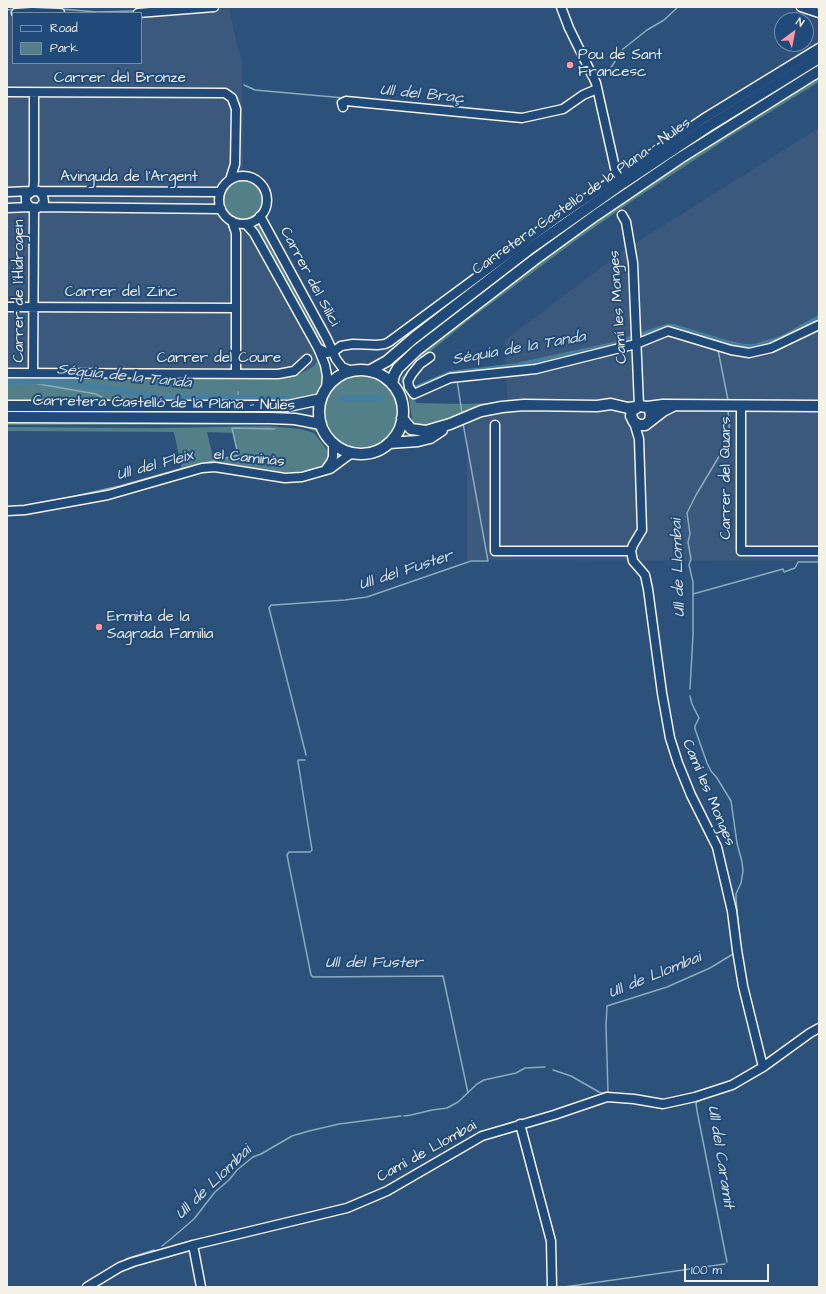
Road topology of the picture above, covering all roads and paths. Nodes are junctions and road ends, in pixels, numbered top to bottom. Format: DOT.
graph roads {
  1 [pos="214,7"];
  2 [pos="561,7"];
  3 [pos="801,7"];
  4 [pos="142,13"];
  5 [pos="819,13"];
  6 [pos="819,48"];
  7 [pos="819,58"];
  8 [pos="819,71"];
  9 [pos="597,89"];
  10 [pos="7,92"];
  11 [pos="34,93"];
  12 [pos="343,107"];
  13 [pos="235,164"];
  14 [pos="242,176"];
  15 [pos="617,178"];
  16 [pos="230,180"];
  17 [pos="34,191"];
  18 [pos="7,192"];
  19 [pos="220,192"];
  20 [pos="7,208"];
  21 [pos="35,208"];
  22 [pos="221,209"];
  23 [pos="622,215"];
  24 [pos="260,216"];
  25 [pos="232,221"];
  26 [pos="244,224"];
  27 [pos="236,233"];
  28 [pos="7,307"];
  29 [pos="34,307"];
  30 [pos="236,308"];
  31 [pos="819,325"];
  32 [pos="327,339"];
  33 [pos="636,344"];
  34 [pos="341,346"];
  35 [pos="318,348"];
  36 [pos="333,352"];
  37 [pos="430,357"];
  38 [pos="307,359"];
  39 [pos="352,371"];
  40 [pos="369,371"];
  41 [pos="7,373"];
  42 [pos="33,373"];
  43 [pos="236,374"];
  44 [pos="392,384"];
  45 [pos="326,388"];
  46 [pos="321,399"];
  47 [pos="641,405"];
  48 [pos="7,406"];
  49 [pos="597,406"];
  50 [pos="675,406"];
  51 [pos="741,406"];
  52 [pos="819,406"];
  53 [pos="7,416"];
  54 [pos="402,418"];
  55 [pos="633,422"];
  56 [pos="648,422"];
  57 [pos="321,424"];
  58 [pos="450,424"];
  59 [pos="495,425"];
  60 [pos="639,439"];
  61 [pos="333,443"];
  62 [pos="389,443"];
  63 [pos="354,453"];
  64 [pos="324,471"];
  65 [pos="7,511"];
  66 [pos="631,551"];
  67 [pos="819,551"];
  68 [pos="819,1028"];
  69 [pos="763,1067"];
  70 [pos="520,1124"];
  71 [pos="193,1245"];
  72 [pos="87,1287"];
  73 [pos="201,1287"];
  74 [pos="552,1287"];
  1 -- 4 [label="street"];
  2 -- 9 [label="street"];
  3 -- 5 [label="street"];
  6 -- 15 [label="street"];
  7 -- 40 [label="main road, Carretera Castelló de la Plana - Nules"];
  8 -- 44 [label="main road, Carretera Castelló de la Plana - Nules"];
  9 -- 12 [label="street"];
  9 -- 15 [label="street"];
  10 -- 11 [label="street, Carrer del Bronze"];
  11 -- 13 [label="street, Carrer del Bronze"];
  11 -- 17 [label="street"];
  13 -- 14 [label="street"];
  13 -- 16 [label="street"];
  14 -- 16 [label="street"];
  14 -- 24 [label="street"];
  15 -- 34 [label="street"];
  16 -- 19 [label="street"];
  17 -- 18 [label="street, Avinguda de l'Argent"];
  17 -- 19 [label="street, Avinguda de l'Argent"];
  17 -- 21 [label="street"];
  17 -- 21 [label="street"];
  19 -- 22 [label="street"];
  20 -- 21 [label="street, Avinguda de l'Argent"];
  21 -- 22 [label="street, Avinguda de l'Argent"];
  21 -- 29 [label="street, Carrer de l'Hidrogen"];
  22 -- 25 [label="street"];
  23 -- 33 [label="street, Camí les Monges"];
  24 -- 26 [label="street"];
  24 -- 32 [label="street, Carrer del Silici"];
  25 -- 26 [label="street"];
  25 -- 27 [label="street"];
  26 -- 27 [label="street"];
  26 -- 35 [label="street, Carrer del Silici"];
  27 -- 30 [label="street"];
  28 -- 29 [label="street, Carrer del Zinc"];
  29 -- 30 [label="street, Carrer del Zinc"];
  29 -- 42 [label="street, Carrer de l'Hidrogen"];
  30 -- 43 [label="street"];
  31 -- 33 [label="street"];
  32 -- 34 [label="street"];
  32 -- 36 [label="street, Carrer del Silici"];
  33 -- 37 [label="street"];
  33 -- 47 [label="street, Camí les Monges"];
  34 -- 36 [label="street"];
  35 -- 36 [label="street, Carrer del Silici"];
  35 -- 45 [label="street, Carrer del Silici"];
  36 -- 39 [label="street, Carrer del Silici"];
  38 -- 43 [label="street, Carrer del Coure"];
  39 -- 40 [label="main road"];
  39 -- 45 [label="main road"];
  40 -- 44 [label="main road"];
  41 -- 42 [label="street, Carrer del Coure"];
  42 -- 43 [label="street, Carrer del Coure"];
  44 -- 54 [label="main road"];
  45 -- 46 [label="main road"];
  46 -- 48 [label="main road, Carretera Castelló de la Plana - Nules"];
  46 -- 57 [label="main road"];
  47 -- 49 [label="main road"];
  47 -- 50 [label="main road"];
  47 -- 55 [label="main road"];
  47 -- 56 [label="main road"];
  49 -- 55 [label="main road"];
  49 -- 58 [label="main road"];
  50 -- 51 [label="main road"];
  50 -- 56 [label="main road"];
  51 -- 52 [label="main road"];
  51 -- 67 [label="street, Carrer del Quars"];
  53 -- 57 [label="main road, Carretera Castelló de la Plana - Nules"];
  54 -- 58 [label="main road"];
  54 -- 62 [label="main road"];
  55 -- 56 [label="main road"];
  55 -- 60 [label="street"];
  56 -- 60 [label="street"];
  57 -- 61 [label="main road"];
  58 -- 62 [label="main road"];
  59 -- 66 [label="street"];
  60 -- 66 [label="street"];
  61 -- 63 [label="main road"];
  61 -- 64 [label="street"];
  62 -- 63 [label="main road"];
  63 -- 64 [label="street, el Caminàs"];
  64 -- 65 [label="street, el Caminàs"];
  66 -- 69 [label="street, Camí les Monges"];
  68 -- 69 [label="street, Camí de Llombai"];
  69 -- 70 [label="street, Camí de Llombai"];
  70 -- 71 [label="street, Camí de Llombai"];
  70 -- 74 [label="street"];
  71 -- 72 [label="street, Camí de Llombai"];
  71 -- 73 [label="street"];
}
